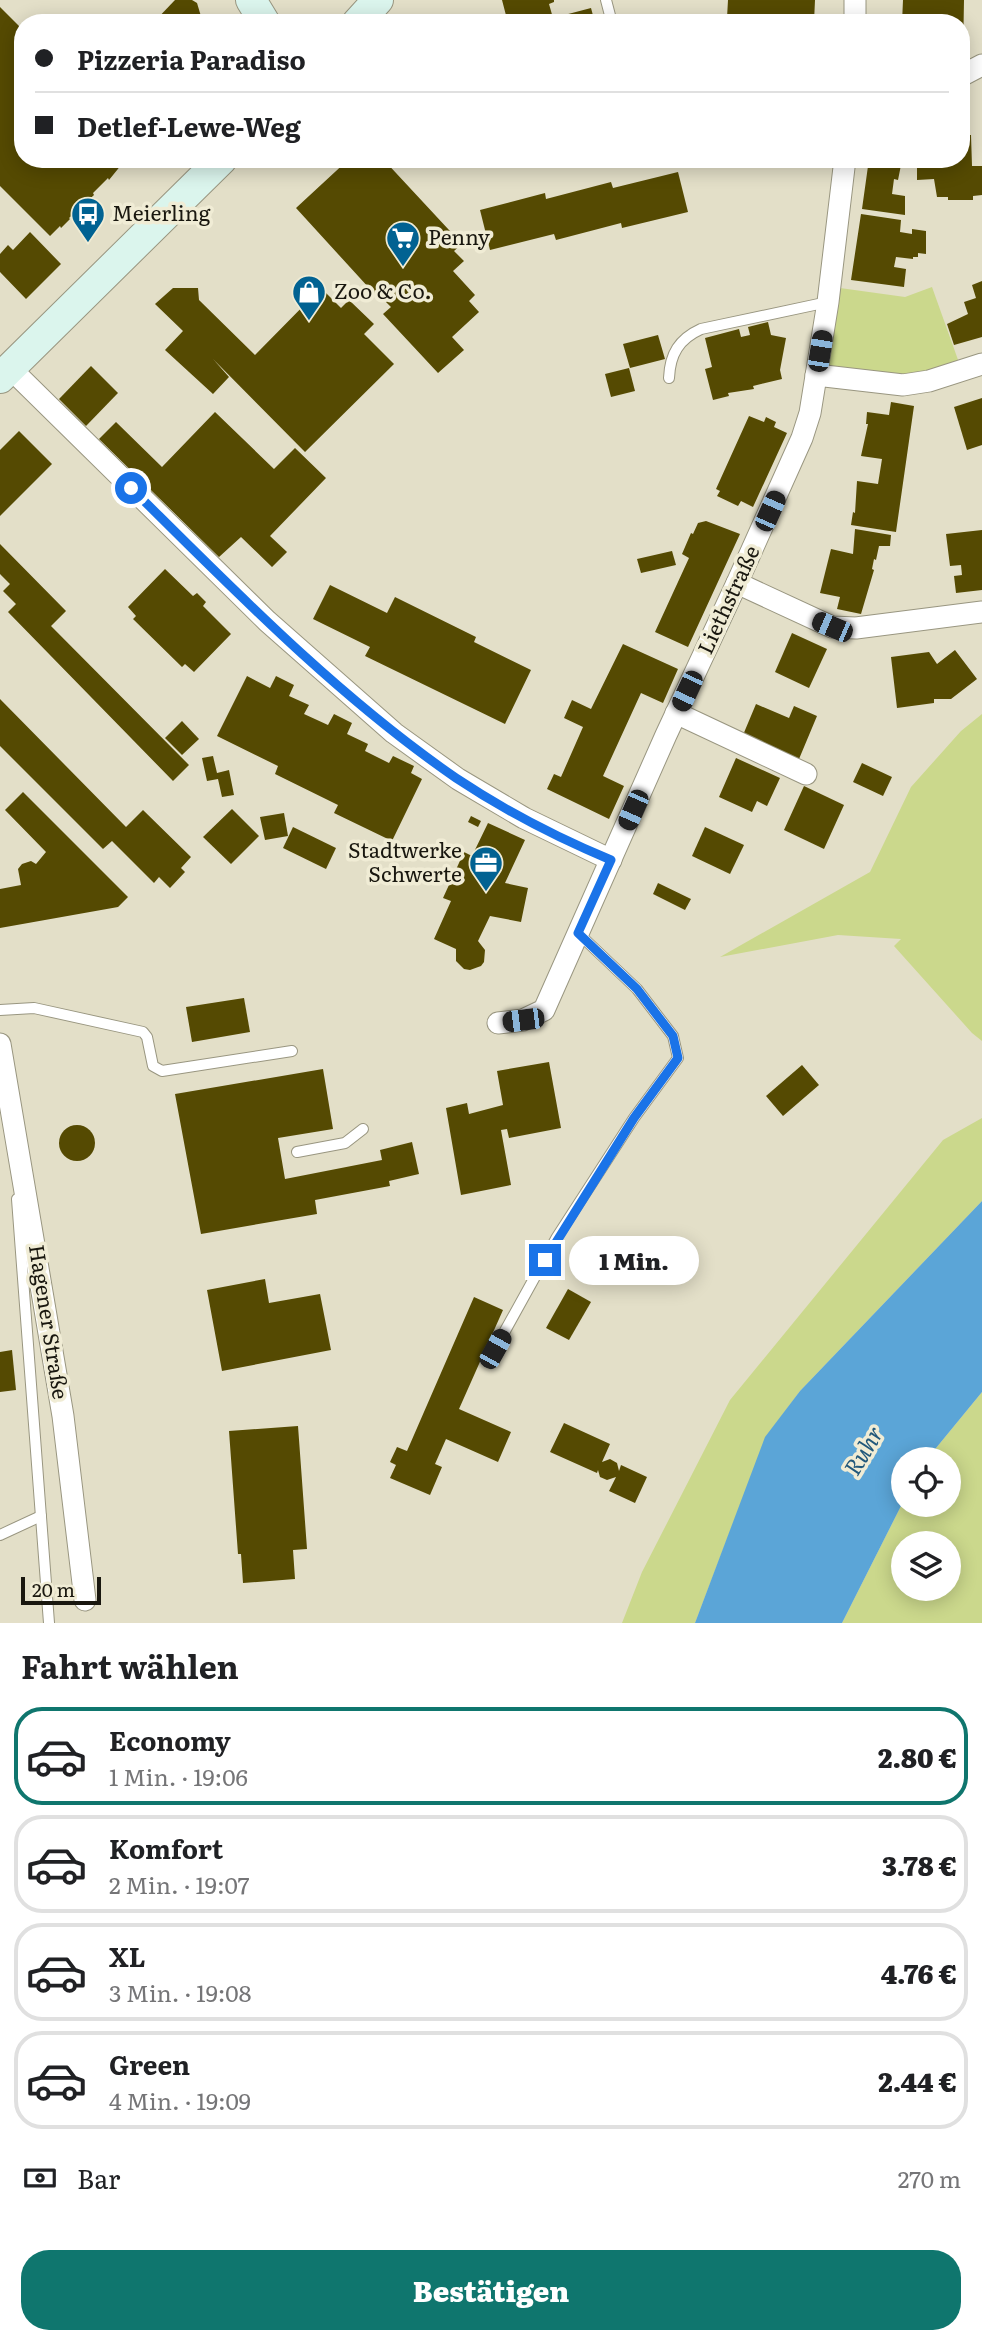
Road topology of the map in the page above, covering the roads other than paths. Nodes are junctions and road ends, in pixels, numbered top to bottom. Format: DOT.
graph roads {
  1 [pos="378,0"];
  2 [pos="365,14"];
  3 [pos="213,168"];
  4 [pos="844,168"];
  5 [pos="828,302"];
  6 [pos="982,364"];
  7 [pos="5,373"];
  8 [pos="816,375"];
  9 [pos="669,378"];
  10 [pos="737,583"];
  11 [pos="982,612"];
  12 [pos="676,713"];
  13 [pos="806,774"];
  14 [pos="602,856"];
  15 [pos="578,933"];
  16 [pos="0,1010"];
  17 [pos="498,1023"];
  18 [pos="0,1044"];
  19 [pos="292,1051"];
  20 [pos="6,1084"];
  21 [pos="363,1129"];
  22 [pos="297,1153"];
  23 [pos="495,1349"];
  24 [pos="41,1517"];
  25 [pos="0,1535"];
  26 [pos="85,1600"];
  27 [pos="49,1623"];
  1 -- 2 [label="main road"];
  3 -- 7 [label="main road"];
  4 -- 5 [label="street, Liethstraße"];
  5 -- 8 [label="street, Liethstraße"];
  5 -- 9 [label="lane"];
  6 -- 8 [label="street"];
  7 -- 14 [label="street"];
  8 -- 10 [label="street, Liethstraße"];
  10 -- 11 [label="street"];
  10 -- 12 [label="street, Liethstraße"];
  12 -- 13 [label="street"];
  12 -- 14 [label="street, Liethstraße"];
  14 -- 15 [label="street, Liethstraße"];
  15 -- 17 [label="street, Liethstraße"];
  15 -- 23 [label="lane"];
  16 -- 19 [label="lane"];
  18 -- 20 [label="street, Hagener Straße"];
  20 -- 24 [label="lane"];
  20 -- 26 [label="street, Hagener Straße"];
  21 -- 22 [label="lane"];
  24 -- 25 [label="lane"];
  24 -- 27 [label="lane"];
}
